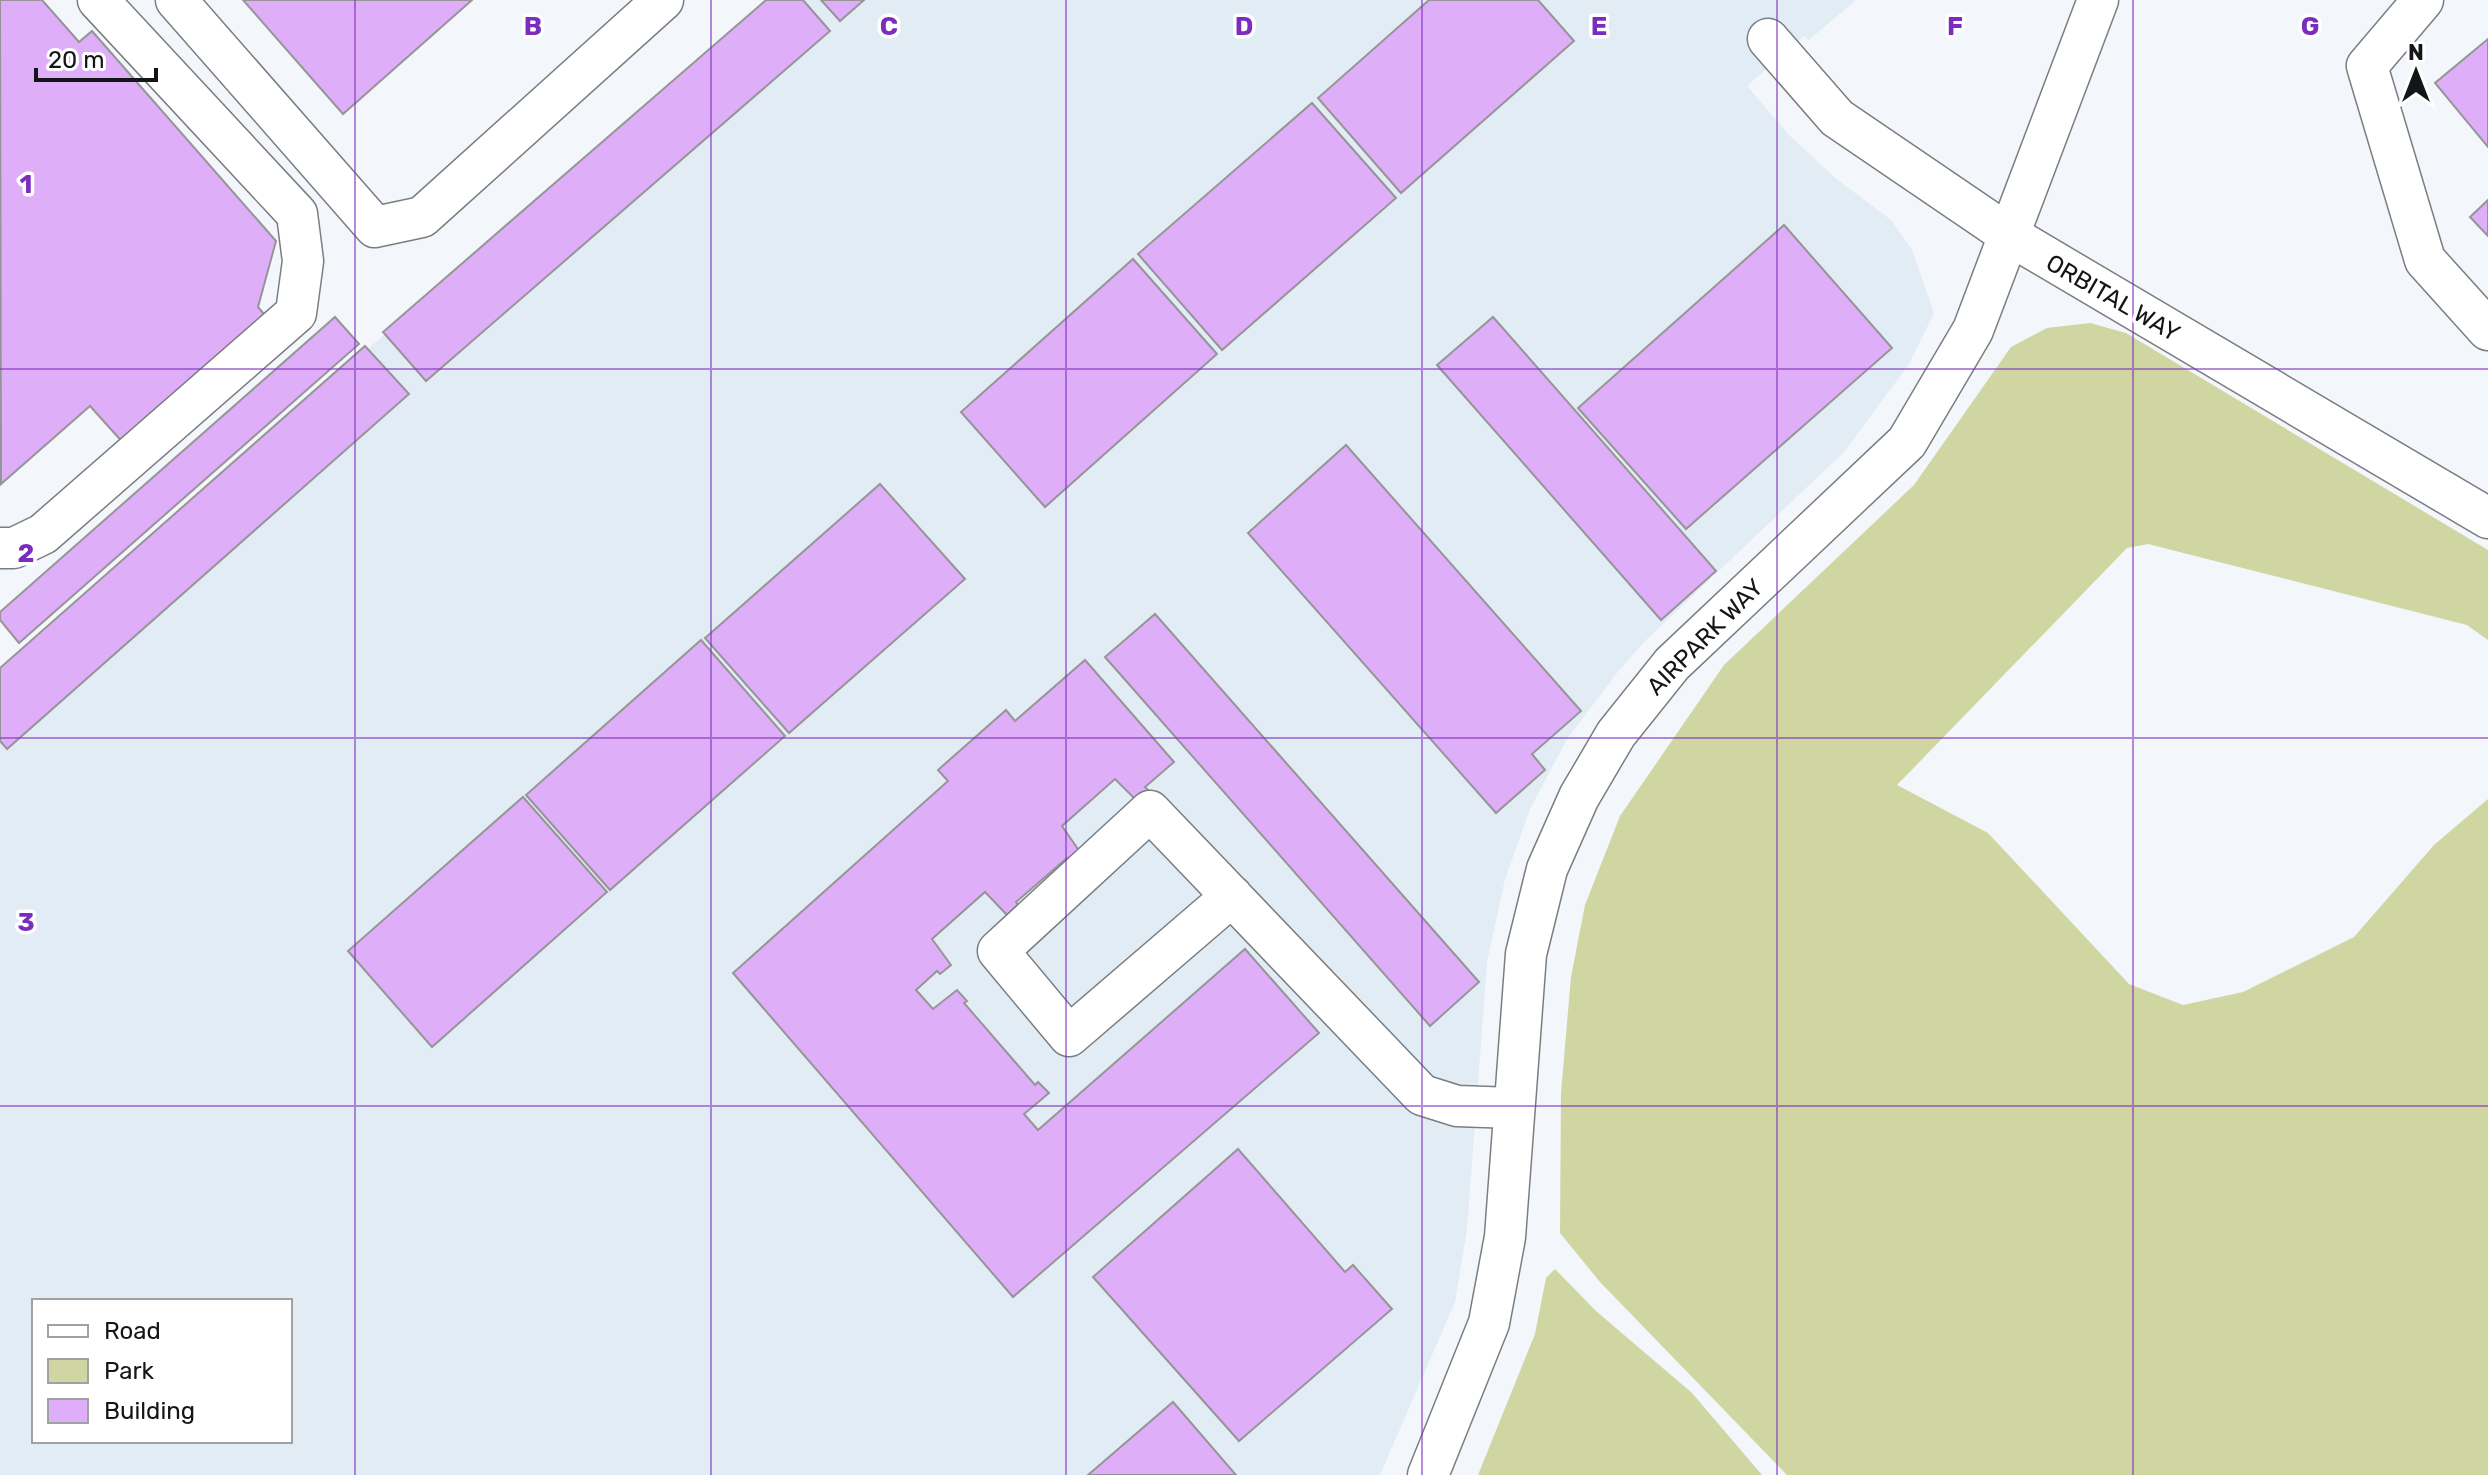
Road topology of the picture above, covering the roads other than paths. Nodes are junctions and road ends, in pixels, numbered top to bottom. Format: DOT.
graph roads {
  1 [pos="98,0"];
  2 [pos="176,0"];
  3 [pos="663,0"];
  4 [pos="2098,0"];
  5 [pos="2423,0"];
  6 [pos="1768,39"];
  7 [pos="2009,235"];
  8 [pos="2488,330"];
  9 [pos="2488,518"];
  10 [pos="0,548"];
  11 [pos="1232,896"];
  12 [pos="1513,1108"];
  13 [pos="1428,1475"];
  1 -- 10 [label="street"];
  2 -- 3 [label="street"];
  4 -- 7 [label="street, AIRPARK WAY"];
  5 -- 8 [label="street"];
  6 -- 7 [label="street, ORBITAL WAY"];
  7 -- 9 [label="street, ORBITAL WAY"];
  7 -- 12 [label="street, AIRPARK WAY"];
  11 -- 11 [label="street"];
  11 -- 12 [label="street"];
  12 -- 13 [label="street, AIRPARK WAY"];
}
